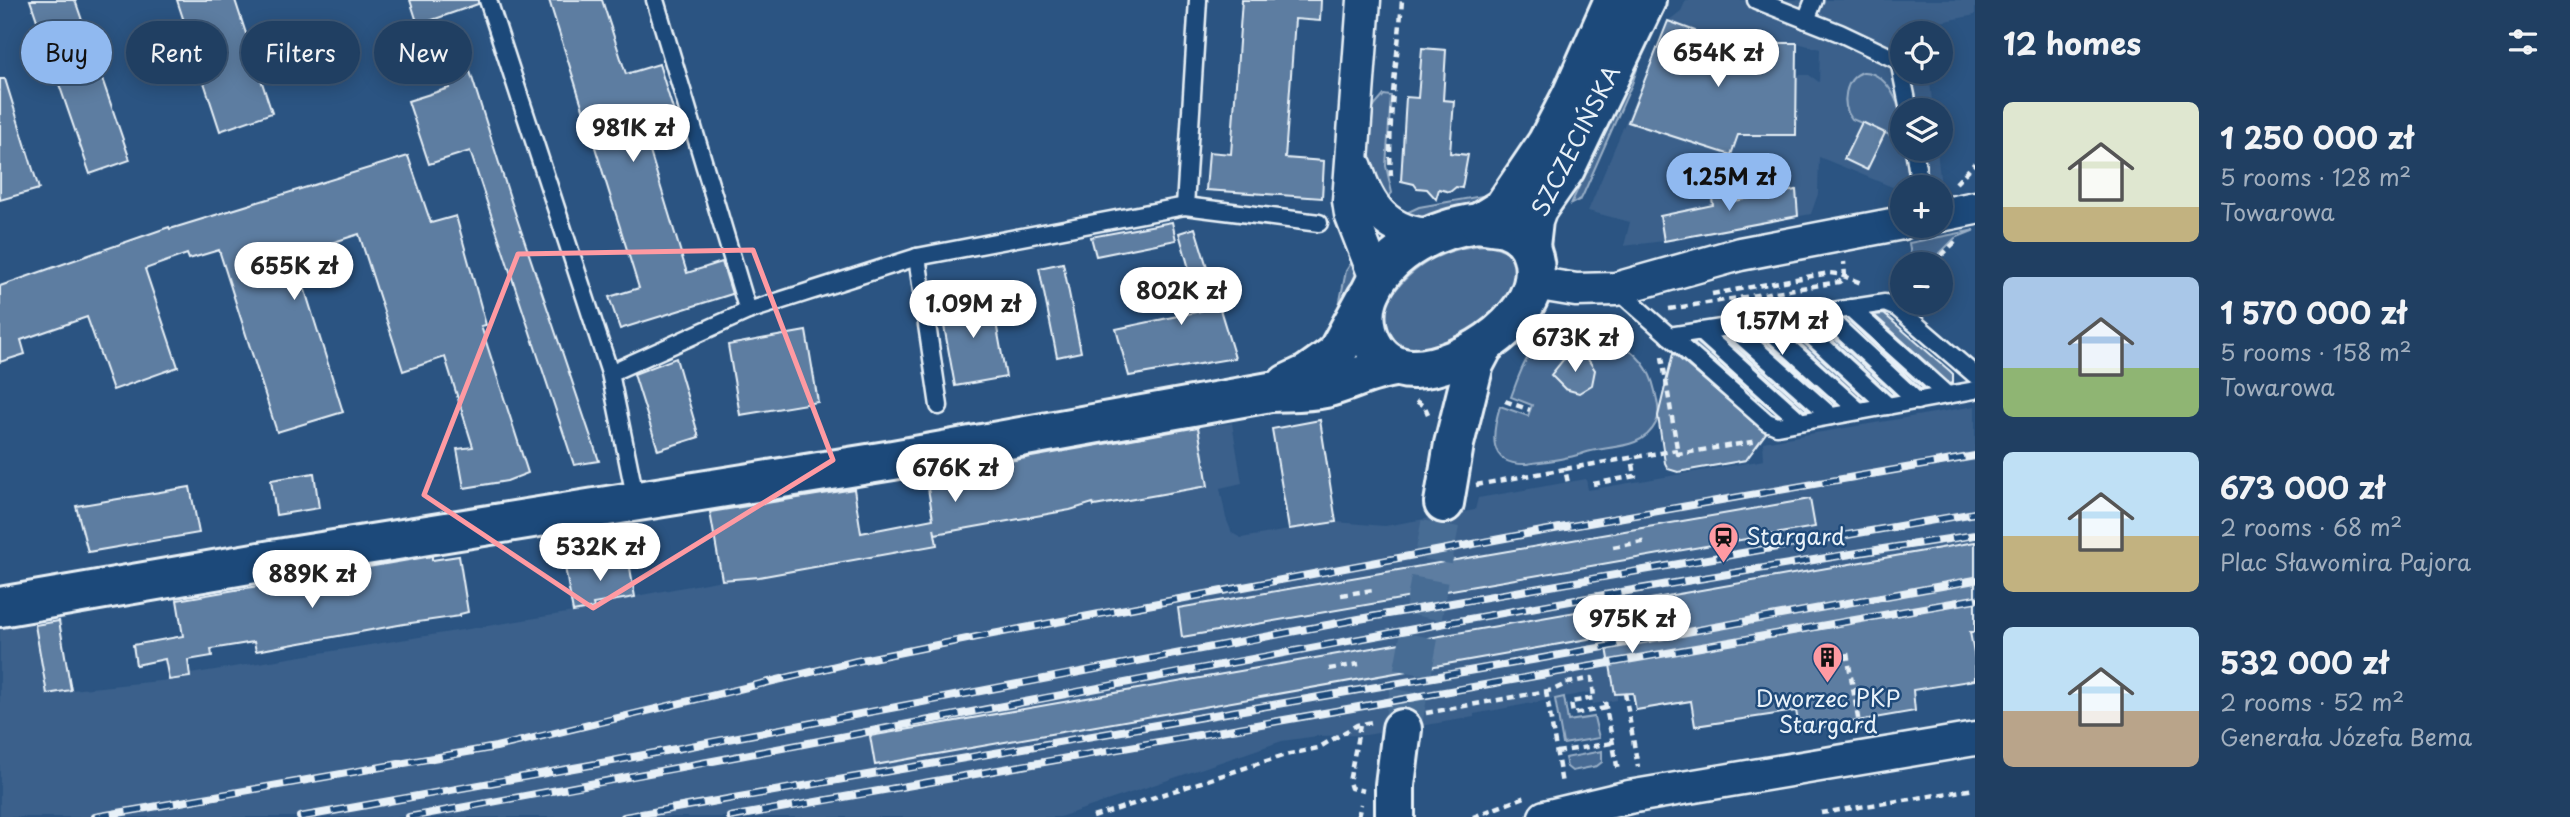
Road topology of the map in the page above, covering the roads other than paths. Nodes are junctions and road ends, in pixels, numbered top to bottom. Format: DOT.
graph roads {
  1 [pos="488,0"];
  2 [pos="655,0"];
  3 [pos="1198,0"];
  4 [pos="1364,0"];
  5 [pos="1814,0"];
  6 [pos="1760,1"];
  7 [pos="1639,2"];
  8 [pos="1786,5"];
  9 [pos="1806,20"];
  10 [pos="1907,98"];
  11 [pos="1353,156"];
  12 [pos="1185,206"];
  13 [pos="1975,208"];
  14 [pos="1319,223"];
  15 [pos="1479,223"];
  16 [pos="1953,224"];
  17 [pos="1890,225"];
  18 [pos="1432,234"];
  19 [pos="917,257"];
  20 [pos="1532,264"];
  21 [pos="1373,287"];
  22 [pos="1633,303"];
  23 [pos="1850,308"];
  24 [pos="748,311"];
  25 [pos="1822,312"];
  26 [pos="1791,317"];
  27 [pos="1760,321"];
  28 [pos="1730,326"];
  29 [pos="1700,331"];
  30 [pos="1669,336"];
  31 [pos="1483,347"];
  32 [pos="610,373"];
  33 [pos="1975,375"];
  34 [pos="1408,379"];
  35 [pos="1975,390"];
  36 [pos="1269,392"];
  37 [pos="1947,395"];
  38 [pos="1917,401"];
  39 [pos="939,406"];
  40 [pos="1888,406"];
  41 [pos="1858,411"];
  42 [pos="1831,416"];
  43 [pos="1800,421"];
  44 [pos="1442,430"];
  45 [pos="1458,494"];
  46 [pos="636,501"];
  47 [pos="0,607"];
  48 [pos="1396,722"];
  49 [pos="1975,739"];
  50 [pos="1390,805"];
  51 [pos="1545,817"];
  1 -- 32 [label="lane"];
  2 -- 24 [label="lane"];
  3 -- 12 [label="lane"];
  4 -- 11 [label="street"];
  5 -- 9 [label="lane"];
  6 -- 8 [label="lane"];
  7 -- 15 [label="street, SZCZECIŃSKA"];
  7 -- 20 [label="street, SZCZECIŃSKA"];
  8 -- 9 [label="lane"];
  9 -- 10 [label="lane"];
  11 -- 18 [label="street"];
  11 -- 21 [label="street"];
  12 -- 14 [label="lane"];
  12 -- 19 [label="lane"];
  13 -- 16 [label="street"];
  15 -- 18 [label="street"];
  15 -- 20 [label="street"];
  17 -- 22 [label="street"];
  18 -- 21 [label="street"];
  19 -- 24 [label="lane"];
  19 -- 39 [label="lane"];
  20 -- 22 [label="street"];
  20 -- 31 [label="street"];
  21 -- 34 [label="street"];
  21 -- 36 [label="street"];
  22 -- 30 [label="lane"];
  23 -- 25 [label="lane"];
  23 -- 33 [label="lane"];
  23 -- 37 [label="lane"];
  24 -- 32 [label="lane"];
  25 -- 26 [label="lane"];
  25 -- 38 [label="lane"];
  26 -- 27 [label="lane"];
  26 -- 40 [label="lane"];
  27 -- 28 [label="lane"];
  27 -- 41 [label="lane"];
  28 -- 29 [label="lane"];
  28 -- 42 [label="lane"];
  29 -- 30 [label="lane"];
  29 -- 43 [label="lane"];
  30 -- 43 [label="lane"];
  31 -- 34 [label="street"];
  31 -- 44 [label="street"];
  32 -- 46 [label="lane"];
  34 -- 36 [label="street"];
  34 -- 44 [label="street"];
  35 -- 37 [label="lane"];
  36 -- 46 [label="street"];
  37 -- 38 [label="lane"];
  38 -- 40 [label="lane"];
  40 -- 41 [label="lane"];
  41 -- 42 [label="lane"];
  42 -- 43 [label="lane"];
  44 -- 45 [label="street"];
  46 -- 47 [label="street"];
  48 -- 50 [label="street"];
  49 -- 51 [label="street"];
}
